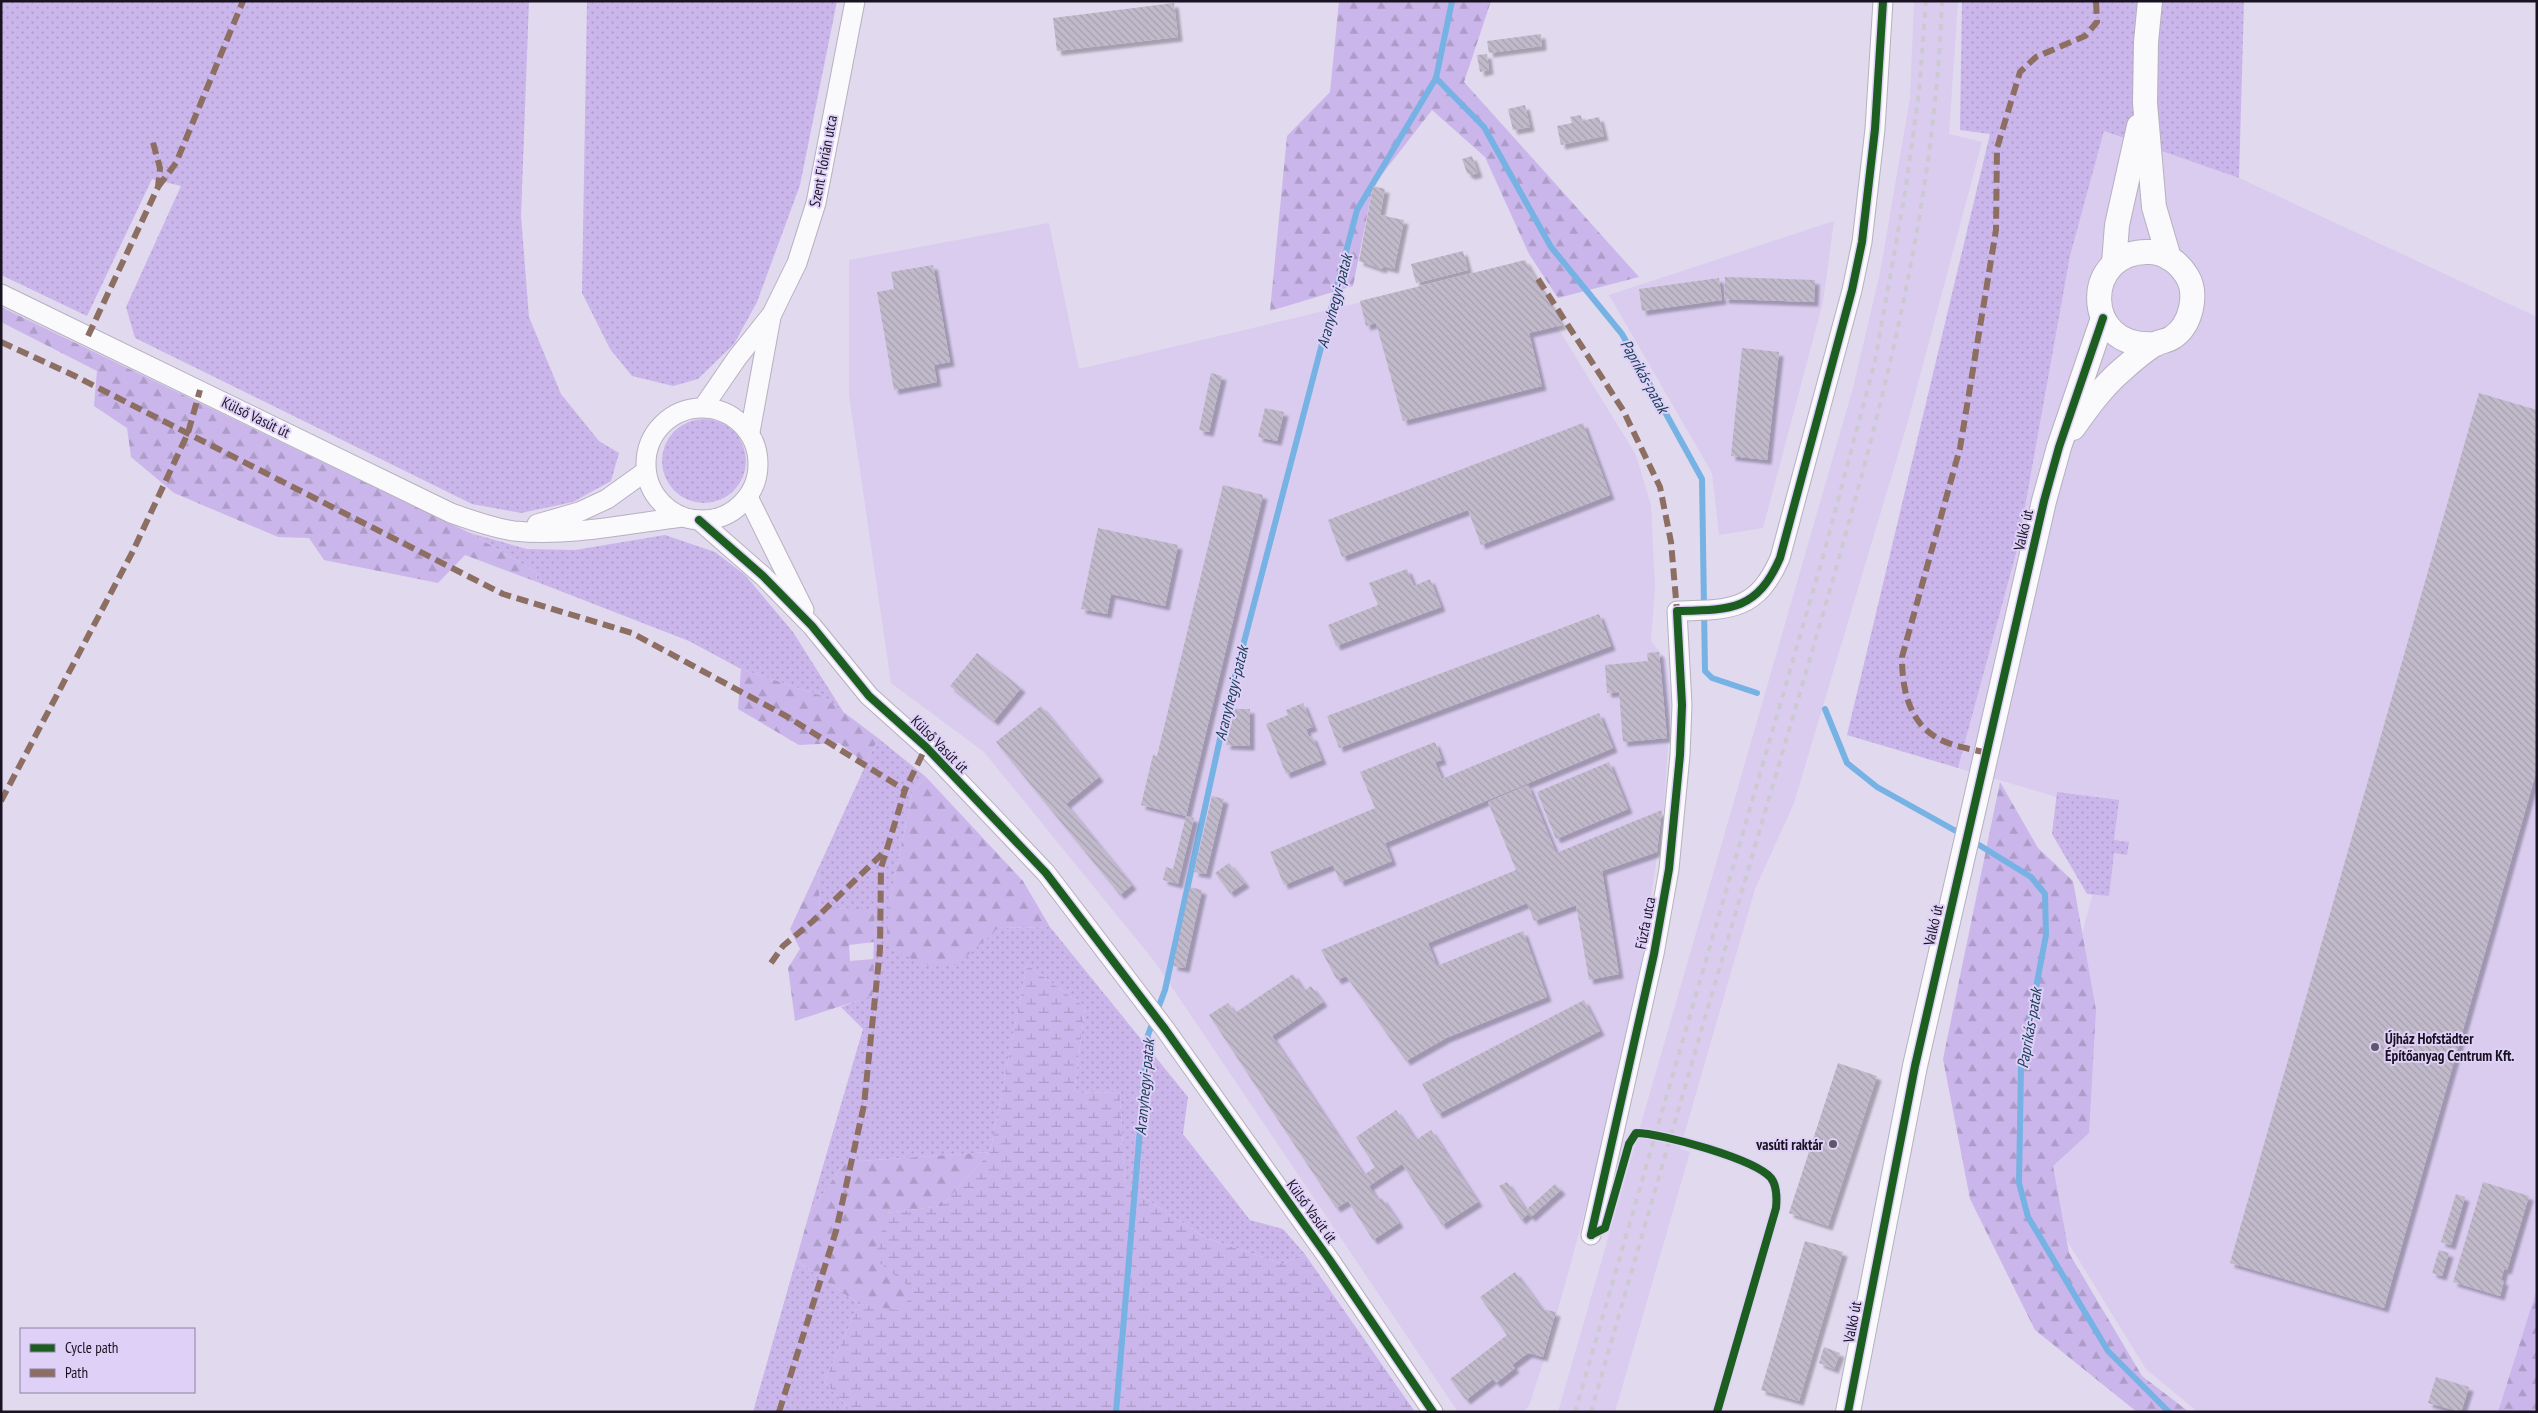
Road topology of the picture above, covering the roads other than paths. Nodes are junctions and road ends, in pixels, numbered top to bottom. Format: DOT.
graph roads {
  1 [pos="855,1"];
  2 [pos="1883,1"];
  3 [pos="2150,1"];
  4 [pos="2145,103"];
  5 [pos="2169,258"];
  6 [pos="2114,263"];
  7 [pos="1,294"];
  8 [pos="772,314"];
  9 [pos="2102,318"];
  10 [pos="2156,344"];
  11 [pos="704,406"];
  12 [pos="750,432"];
  13 [pos="2059,447"];
  14 [pos="646,471"];
  15 [pos="748,497"];
  16 [pos="690,519"];
  17 [pos="514,531"];
  18 [pos="812,626"];
  19 [pos="1591,1235"];
  20 [pos="1433,1412"];
  21 [pos="1848,1412"];
  1 -- 8 [label="street, Szent Flórián utca"];
  2 -- 19 [label="street, Fűzfa utca"];
  3 -- 4 [label="street"];
  4 -- 5 [label="street"];
  4 -- 6 [label="street"];
  5 -- 6 [label="street"];
  5 -- 10 [label="street"];
  6 -- 9 [label="street"];
  7 -- 17 [label="street, Külső Vasút út"];
  8 -- 11 [label="street, Szent Flórián utca"];
  8 -- 12 [label="street, Szent Flórián utca"];
  9 -- 10 [label="street"];
  9 -- 13 [label="street, Valkó út"];
  10 -- 13 [label="street"];
  11 -- 12 [label="street"];
  11 -- 14 [label="street"];
  12 -- 15 [label="street"];
  13 -- 21 [label="street, Valkó út"];
  14 -- 16 [label="street"];
  14 -- 17 [label="street, Külső Vasút út"];
  15 -- 16 [label="street"];
  15 -- 18 [label="street, Külső Vasút út"];
  16 -- 17 [label="street, Külső Vasút út"];
  16 -- 18 [label="street, Külső Vasút út"];
  18 -- 20 [label="street, Külső Vasút út"];
}
